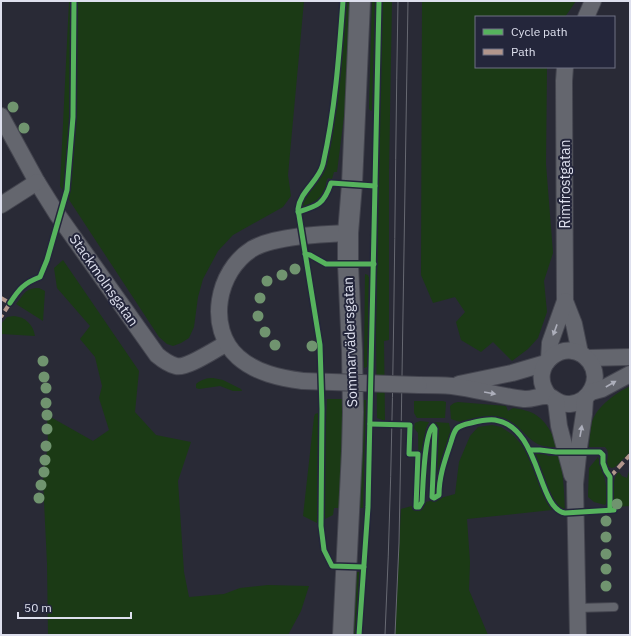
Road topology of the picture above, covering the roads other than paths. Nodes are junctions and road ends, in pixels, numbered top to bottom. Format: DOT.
graph roads {
  1 [pos="360,1"];
  2 [pos="593,1"];
  3 [pos="586,16"];
  4 [pos="566,68"];
  5 [pos="1,116"];
  6 [pos="37,182"];
  7 [pos="1,205"];
  8 [pos="348,233"];
  9 [pos="565,301"];
  10 [pos="226,344"];
  11 [pos="584,356"];
  12 [pos="630,357"];
  13 [pos="547,361"];
  14 [pos="630,374"];
  15 [pos="452,386"];
  16 [pos="588,395"];
  17 [pos="552,398"];
  18 [pos="575,484"];
  19 [pos="578,608"];
  20 [pos="614,608"];
  21 [pos="342,635"];
  22 [pos="578,635"];
  1 -- 8 [label="street, Sommarvädersgatan"];
  2 -- 3 [label="street"];
  4 -- 9 [label="street, Rimfrostgatan"];
  5 -- 6 [label="street, Stackmolnsgatan"];
  6 -- 7 [label="street"];
  6 -- 10 [label="street, Stackmolnsgatan"];
  8 -- 10 [label="street"];
  8 -- 21 [label="street, Sommarvädersgatan"];
  9 -- 11 [label="street, Rimfrostgatan"];
  9 -- 13 [label="street, Rimfrostgatan, one-way"];
  10 -- 15 [label="street, bridge"];
  11 -- 12 [label="street"];
  11 -- 13 [label="street"];
  11 -- 16 [label="street"];
  13 -- 15 [label="street"];
  13 -- 17 [label="street"];
  16 -- 14 [label="street, one-way"];
  15 -- 17 [label="street, one-way"];
  16 -- 17 [label="street"];
  18 -- 16 [label="street, one-way"];
  17 -- 18 [label="street"];
  18 -- 19 [label="street"];
  19 -- 20 [label="lane"];
  19 -- 22 [label="street"];
}
